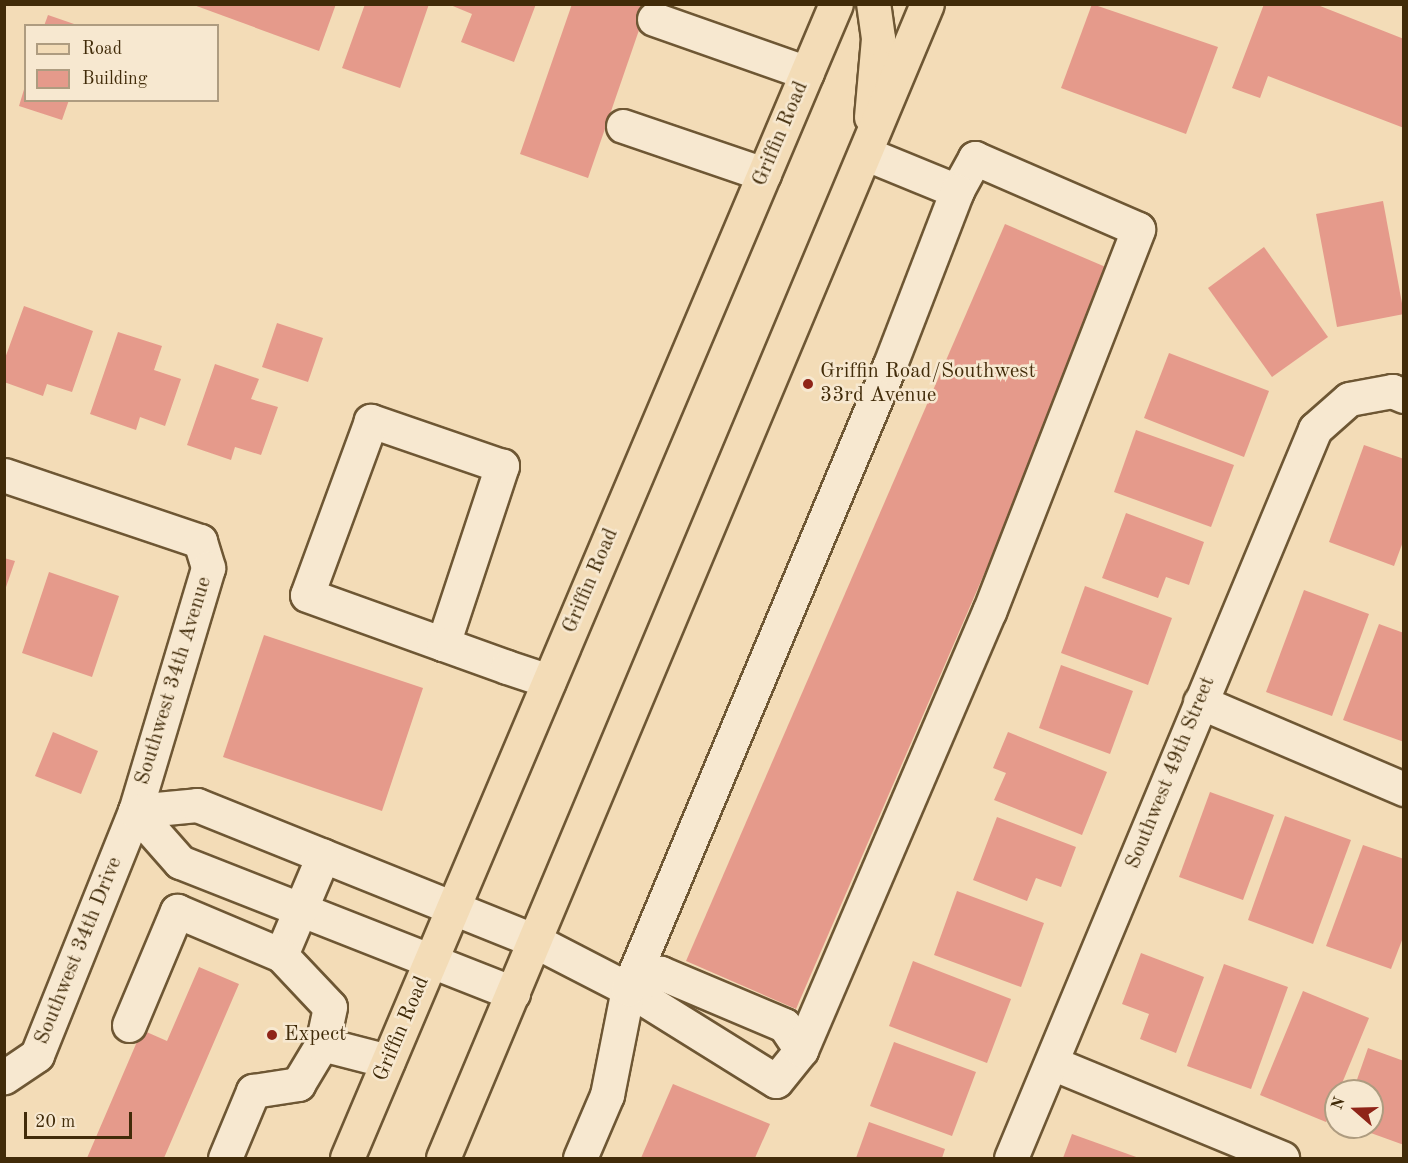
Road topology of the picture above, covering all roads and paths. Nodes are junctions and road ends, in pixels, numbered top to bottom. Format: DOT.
graph roads {
  1 [pos="836,4"];
  2 [pos="873,4"];
  3 [pos="927,4"];
  4 [pos="654,19"];
  5 [pos="807,73"];
  6 [pos="623,126"];
  7 [pos="867,154"];
  8 [pos="764,174"];
  9 [pos="957,190"];
  10 [pos="1404,396"];
  11 [pos="4,474"];
  12 [pos="443,644"];
  13 [pos="549,681"];
  14 [pos="1200,702"];
  15 [pos="1404,789"];
  16 [pos="135,811"];
  17 [pos="322,856"];
  18 [pos="302,908"];
  19 [pos="455,908"];
  20 [pos="535,941"];
  21 [pos="281,955"];
  22 [pos="432,960"];
  23 [pos="627,989"];
  24 [pos="513,993"];
  25 [pos="129,1025"];
  26 [pos="322,1044"];
  27 [pos="801,1050"];
  28 [pos="388,1061"];
  29 [pos="1052,1063"];
  30 [pos="4,1077"];
  31 [pos="225,1158"];
  32 [pos="347,1158"];
  33 [pos="443,1158"];
  34 [pos="580,1158"];
  35 [pos="1011,1158"];
  36 [pos="1282,1158"];
  1 -- 5 [label="main road, Griffin Road"];
  2 -- 7 [label="main road"];
  3 -- 7 [label="main road"];
  4 -- 5 [label="street"];
  5 -- 8 [label="main road, Griffin Road"];
  6 -- 8 [label="street"];
  7 -- 9 [label="street"];
  7 -- 20 [label="main road"];
  8 -- 13 [label="main road, Griffin Road"];
  9 -- 23 [label="street"];
  9 -- 27 [label="street"];
  10 -- 14 [label="street, Southwest 49th Street"];
  11 -- 16 [label="street, Southwest 34th Avenue"];
  12 -- 12 [label="street"];
  12 -- 13 [label="street"];
  13 -- 19 [label="main road, Griffin Road"];
  14 -- 15 [label="street"];
  14 -- 29 [label="street, Southwest 49th Street"];
  16 -- 17 [label="street, Southwest 34th Avenue"];
  16 -- 18 [label="street, Southwest 34th Avenue"];
  16 -- 30 [label="street, Southwest 34th Drive"];
  17 -- 18 [label="street"];
  17 -- 19 [label="street, Southwest 34th Avenue"];
  18 -- 21 [label="street"];
  18 -- 22 [label="street, Southwest 34th Avenue"];
  19 -- 20 [label="street, Southwest 34th Avenue"];
  19 -- 22 [label="main road, Griffin Road"];
  20 -- 23 [label="street, Southwest 34th Avenue"];
  20 -- 24 [label="main road"];
  21 -- 25 [label="street"];
  21 -- 26 [label="street"];
  22 -- 24 [label="street, Southwest 34th Avenue"];
  22 -- 28 [label="main road, Griffin Road"];
  23 -- 27 [label="street"];
  23 -- 27 [label="street, Southwest 34th Avenue"];
  23 -- 34 [label="street"];
  24 -- 33 [label="main road"];
  26 -- 28 [label="street"];
  26 -- 31 [label="street"];
  28 -- 32 [label="main road, Griffin Road"];
  29 -- 35 [label="street, Southwest 49th Street"];
  29 -- 36 [label="street"];
}
